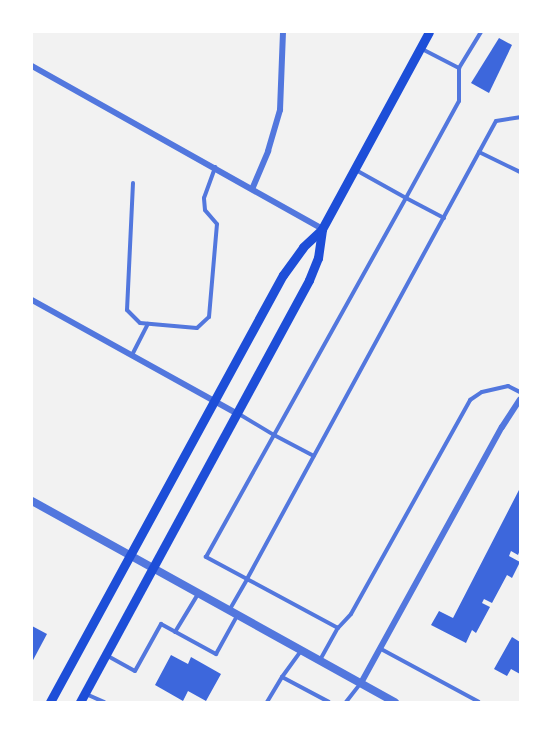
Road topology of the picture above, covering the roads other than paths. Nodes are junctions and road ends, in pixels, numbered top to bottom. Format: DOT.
graph roads {
  1 [pos="283,32"];
  2 [pos="429,32"];
  3 [pos="482,32"];
  4 [pos="420,48"];
  5 [pos="32,66"];
  6 [pos="459,68"];
  7 [pos="520,117"];
  8 [pos="479,152"];
  9 [pos="215,167"];
  10 [pos="355,170"];
  11 [pos="520,172"];
  12 [pos="133,183"];
  13 [pos="252,187"];
  14 [pos="406,198"];
  15 [pos="444,218"];
  16 [pos="322,229"];
  17 [pos="32,300"];
  18 [pos="148,324"];
  19 [pos="132,355"];
  20 [pos="520,392"];
  21 [pos="520,399"];
  22 [pos="214,400"];
  23 [pos="238,414"];
  24 [pos="274,435"];
  25 [pos="314,456"];
  26 [pos="32,501"];
  27 [pos="130,555"];
  28 [pos="153,567"];
  29 [pos="247,579"];
  30 [pos="199,592"];
  31 [pos="234,612"];
  32 [pos="338,628"];
  33 [pos="175,632"];
  34 [pos="380,648"];
  35 [pos="301,650"];
  36 [pos="105,655"];
  37 [pos="320,661"];
  38 [pos="282,677"];
  39 [pos="361,683"];
  40 [pos="85,693"];
  41 [pos="50,702"];
  42 [pos="80,702"];
  43 [pos="104,702"];
  44 [pos="267,702"];
  45 [pos="329,702"];
  46 [pos="346,702"];
  47 [pos="395,702"];
  48 [pos="479,702"];
  1 -- 13 [label="street"];
  2 -- 4 [label="main road"];
  3 -- 6 [label="lane"];
  4 -- 6 [label="lane"];
  4 -- 10 [label="main road"];
  5 -- 9 [label="street"];
  6 -- 14 [label="lane"];
  7 -- 8 [label="lane"];
  8 -- 11 [label="lane"];
  8 -- 15 [label="lane"];
  9 -- 13 [label="street"];
  9 -- 18 [label="lane"];
  10 -- 14 [label="lane"];
  10 -- 16 [label="main road"];
  12 -- 18 [label="lane"];
  13 -- 16 [label="street"];
  14 -- 15 [label="lane"];
  14 -- 24 [label="lane"];
  15 -- 25 [label="lane"];
  16 -- 22 [label="main road"];
  16 -- 23 [label="main road"];
  17 -- 19 [label="street"];
  18 -- 19 [label="lane"];
  19 -- 22 [label="street"];
  20 -- 32 [label="lane"];
  21 -- 34 [label="street"];
  22 -- 23 [label="street"];
  22 -- 27 [label="main road"];
  23 -- 24 [label="lane"];
  23 -- 28 [label="main road"];
  24 -- 25 [label="lane"];
  24 -- 29 [label="lane"];
  25 -- 29 [label="lane"];
  26 -- 27 [label="street"];
  27 -- 28 [label="street"];
  27 -- 41 [label="main road"];
  28 -- 30 [label="street"];
  28 -- 36 [label="main road"];
  29 -- 31 [label="lane"];
  29 -- 32 [label="lane"];
  30 -- 31 [label="street"];
  30 -- 33 [label="lane"];
  31 -- 33 [label="lane"];
  31 -- 35 [label="street"];
  32 -- 37 [label="lane"];
  33 -- 36 [label="lane"];
  34 -- 39 [label="street"];
  34 -- 48 [label="lane"];
  35 -- 37 [label="street"];
  35 -- 38 [label="lane"];
  36 -- 40 [label="main road"];
  37 -- 39 [label="street"];
  38 -- 44 [label="lane"];
  38 -- 45 [label="lane"];
  39 -- 46 [label="lane"];
  39 -- 47 [label="street"];
  40 -- 42 [label="main road"];
  40 -- 43 [label="lane"];
}
